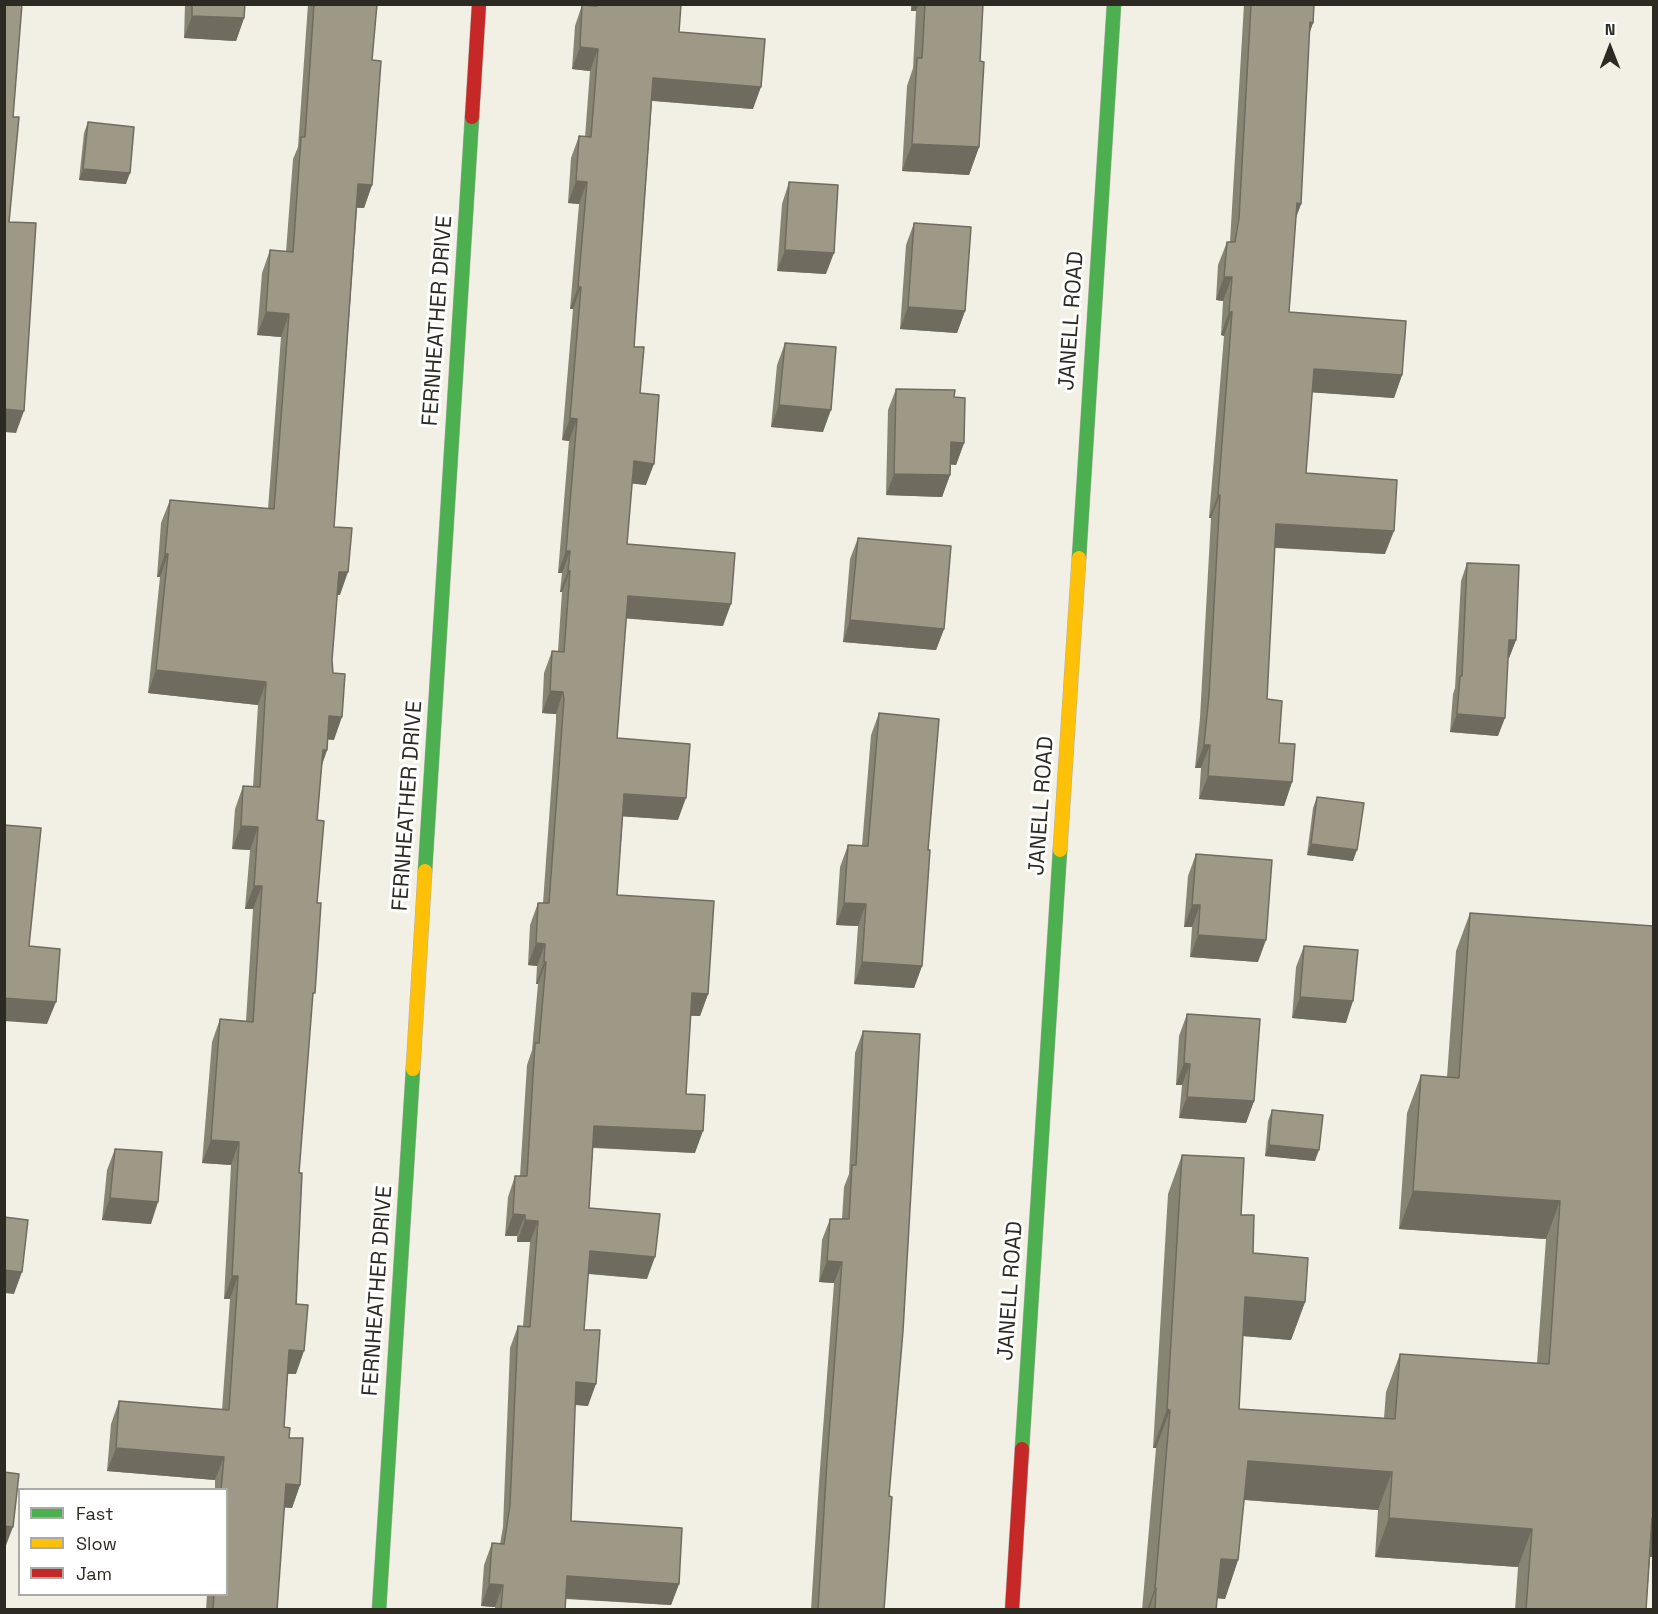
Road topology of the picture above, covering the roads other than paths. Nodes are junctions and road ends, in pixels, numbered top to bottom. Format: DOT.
graph roads {
  1 [pos="479,4"];
  2 [pos="1114,4"];
  3 [pos="379,1610"];
  4 [pos="1012,1610"];
  1 -- 3 [label="street, FERNHEATHER DRIVE"];
  2 -- 4 [label="street, JANELL ROAD"];
}
